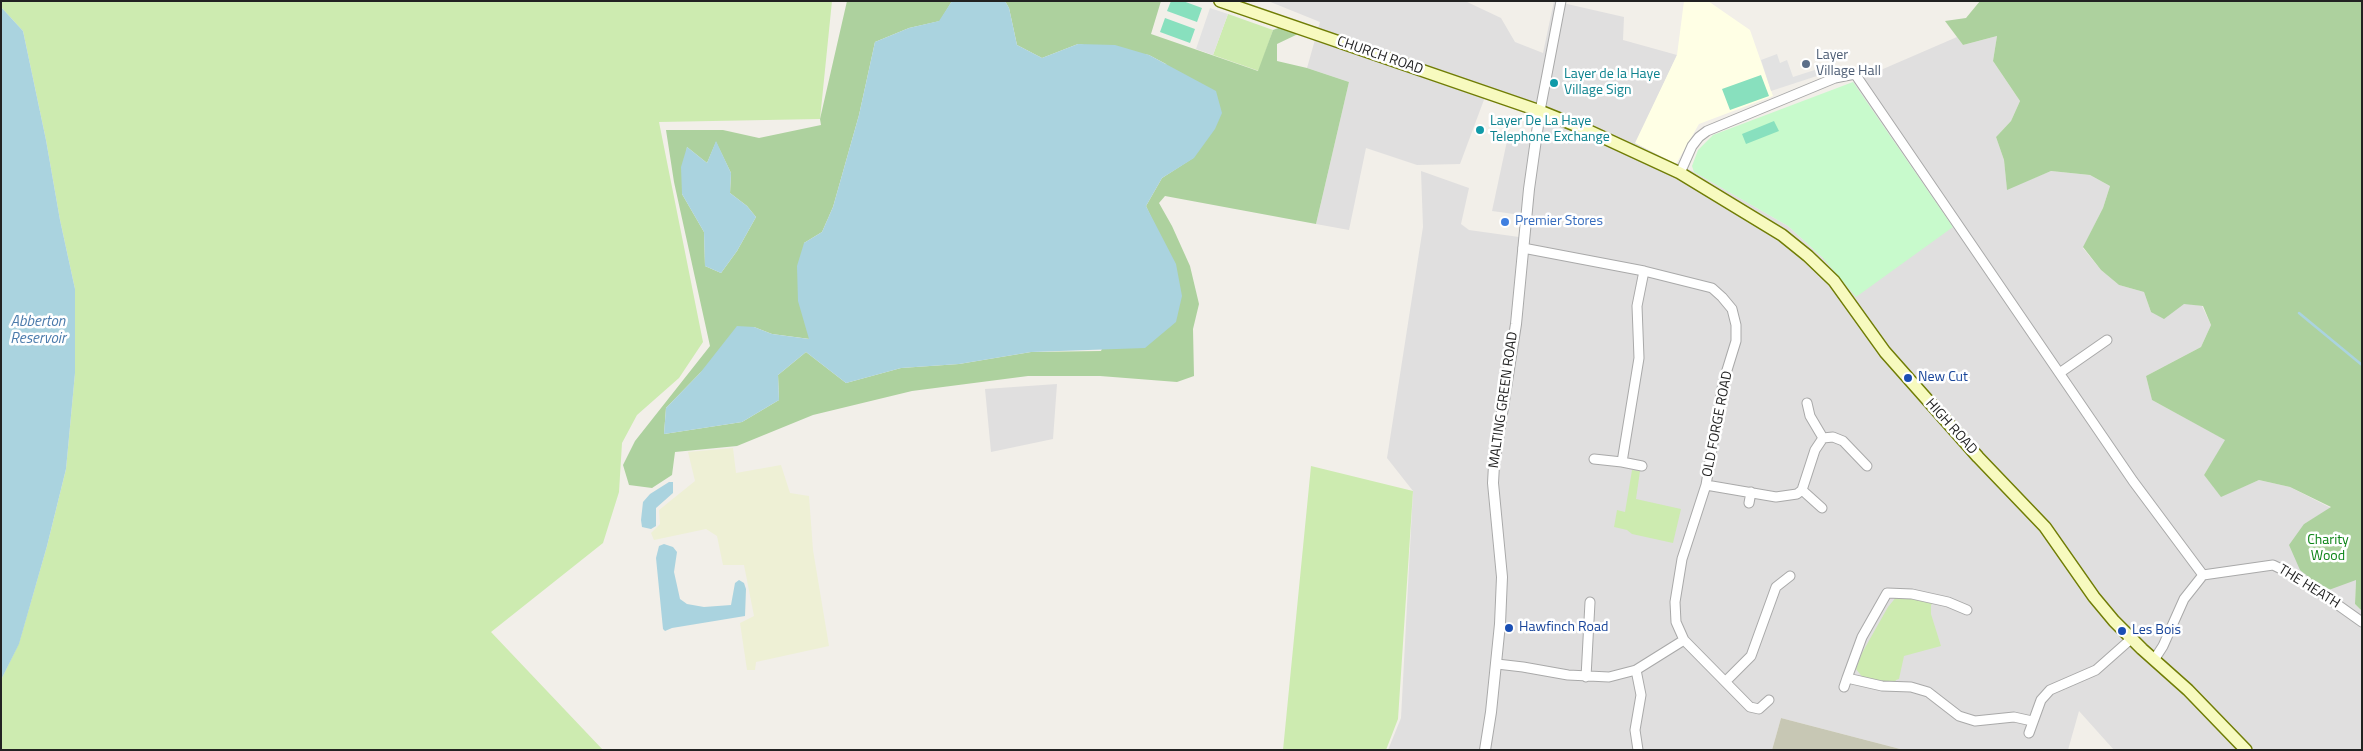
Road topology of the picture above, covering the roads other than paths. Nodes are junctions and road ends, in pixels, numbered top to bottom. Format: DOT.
graph roads {
  1 [pos="1220,1"];
  2 [pos="1561,1"];
  3 [pos="1540,111"];
  4 [pos="1680,173"];
  5 [pos="1523,248"];
  6 [pos="1644,271"];
  7 [pos="2107,340"];
  8 [pos="2061,372"];
  9 [pos="1807,403"];
  10 [pos="1823,438"];
  11 [pos="1594,459"];
  12 [pos="1622,462"];
  13 [pos="1642,466"];
  14 [pos="1867,466"];
  15 [pos="1706,485"];
  16 [pos="1802,490"];
  17 [pos="1751,492"];
  18 [pos="1749,503"];
  19 [pos="1822,508"];
  20 [pos="2203,575"];
  21 [pos="1790,576"];
  22 [pos="1590,602"];
  23 [pos="1967,610"];
  24 [pos="2362,622"];
  25 [pos="1684,640"];
  26 [pos="2131,640"];
  27 [pos="2154,660"];
  28 [pos="1497,664"];
  29 [pos="1636,670"];
  30 [pos="1586,677"];
  31 [pos="1726,680"];
  32 [pos="1768,700"];
  33 [pos="2032,721"];
  34 [pos="2029,732"];
  35 [pos="1485,750"];
  36 [pos="1638,750"];
  37 [pos="2246,750"];
  1 -- 3 [label="main road, CHURCH ROAD"];
  2 -- 3 [label="street"];
  3 -- 4 [label="main road, HIGH ROAD"];
  3 -- 5 [label="street, MALTING GREEN ROAD"];
  4 -- 8 [label="street"];
  4 -- 26 [label="main road, HIGH ROAD"];
  5 -- 6 [label="street, OLD FORGE ROAD"];
  5 -- 28 [label="street, MALTING GREEN ROAD"];
  6 -- 12 [label="street"];
  6 -- 15 [label="street, OLD FORGE ROAD"];
  7 -- 8 [label="street"];
  8 -- 20 [label="street"];
  9 -- 10 [label="street"];
  10 -- 14 [label="street"];
  10 -- 16 [label="street"];
  11 -- 12 [label="street"];
  12 -- 13 [label="street"];
  15 -- 17 [label="street"];
  15 -- 25 [label="street, OLD FORGE ROAD"];
  16 -- 17 [label="street"];
  16 -- 19 [label="street"];
  17 -- 18 [label="street"];
  20 -- 24 [label="street, THE HEATH"];
  20 -- 27 [label="street"];
  21 -- 31 [label="street"];
  22 -- 30 [label="street"];
  23 -- 33 [label="street"];
  25 -- 29 [label="street"];
  25 -- 31 [label="street, OLD FORGE ROAD"];
  26 -- 27 [label="main road, HIGH ROAD"];
  26 -- 33 [label="street"];
  27 -- 37 [label="main road, HIGH ROAD"];
  28 -- 30 [label="street"];
  28 -- 35 [label="street, MALTING GREEN ROAD"];
  29 -- 30 [label="street"];
  29 -- 36 [label="street"];
  31 -- 32 [label="street, OLD FORGE ROAD"];
  33 -- 34 [label="street"];
}
